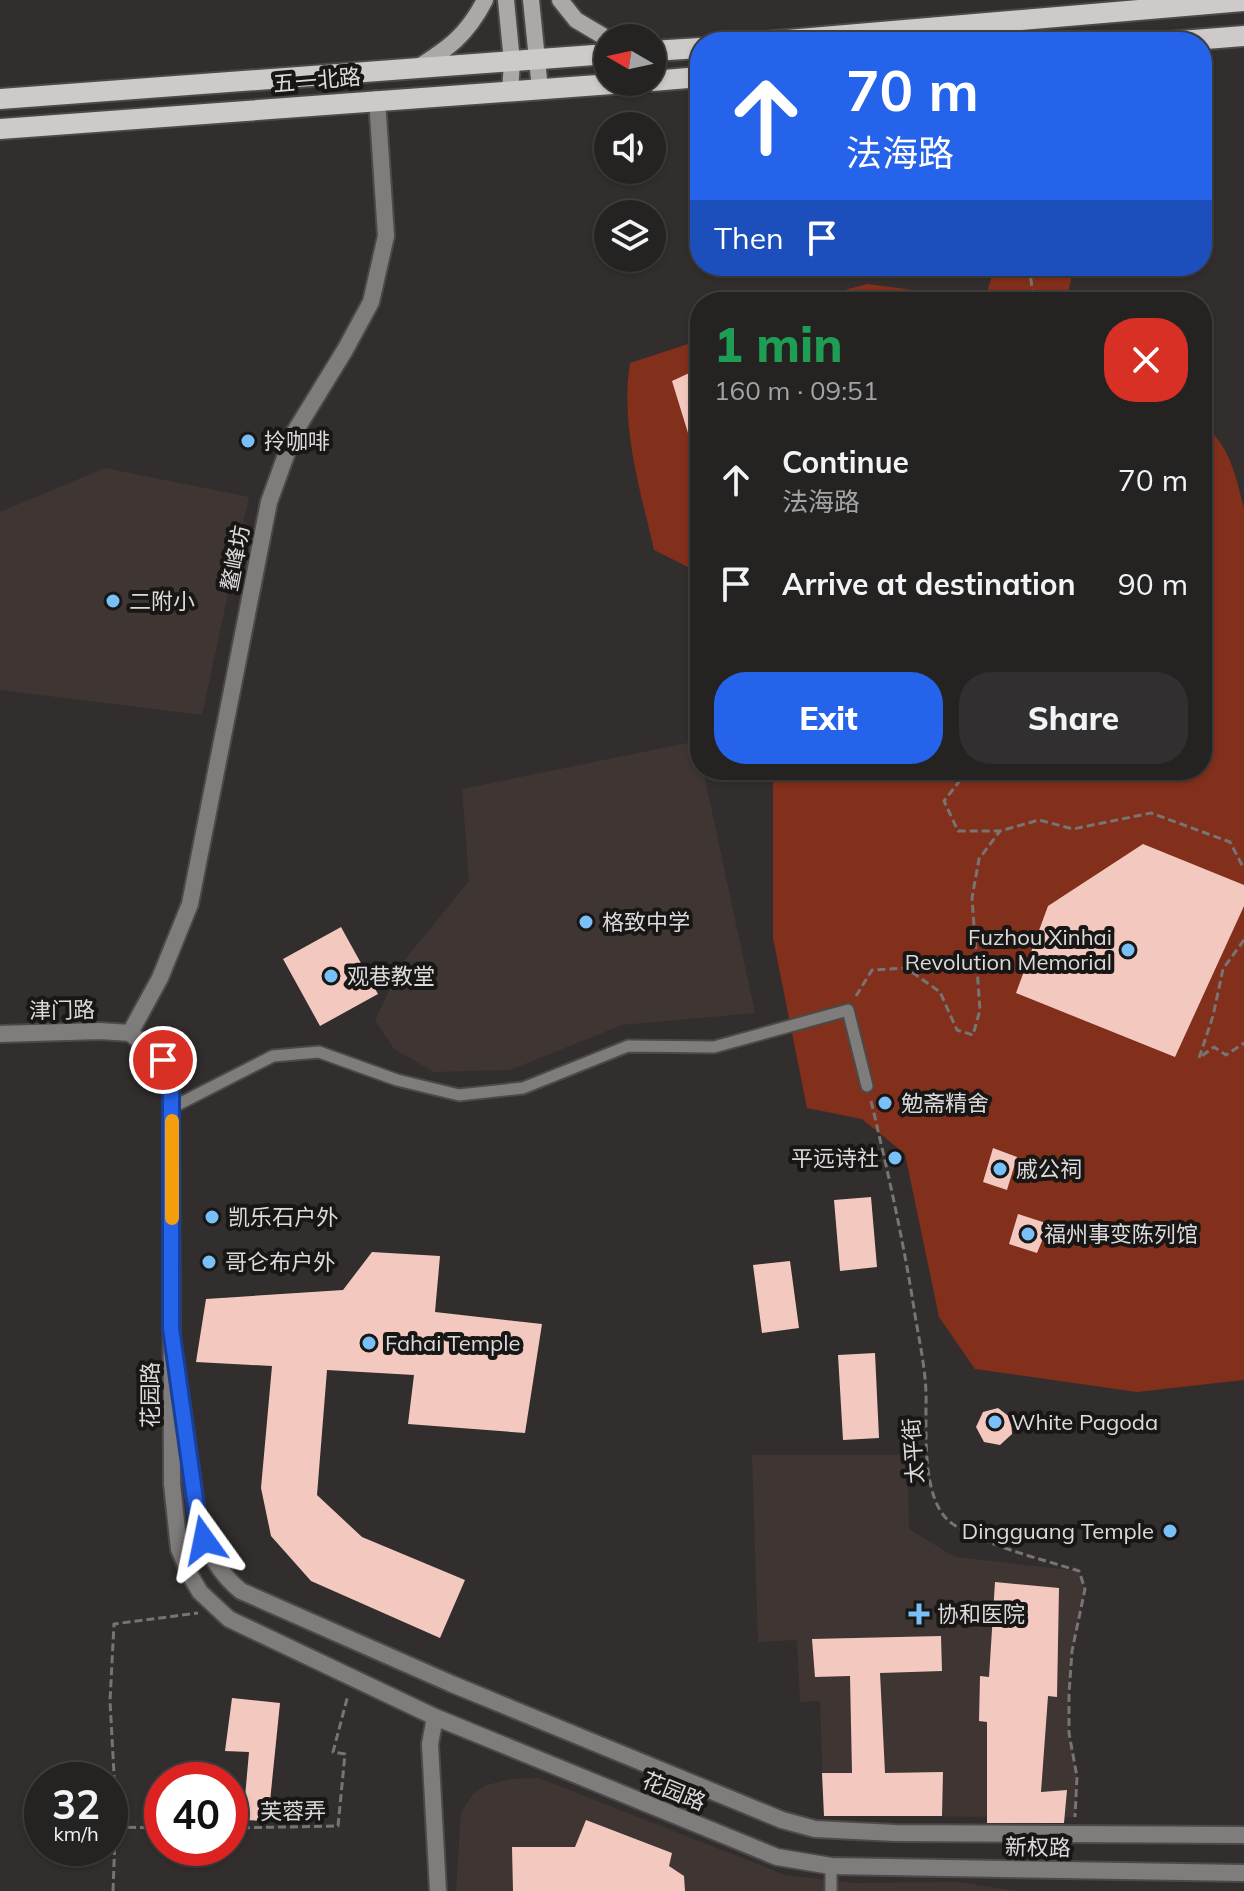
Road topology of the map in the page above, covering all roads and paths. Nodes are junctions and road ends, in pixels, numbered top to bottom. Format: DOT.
graph roads {
  1 [pos="485,0"];
  2 [pos="506,0"];
  3 [pos="531,0"];
  4 [pos="560,0"];
  5 [pos="1244,1"];
  6 [pos="594,31"];
  7 [pos="881,32"];
  8 [pos="1244,36"];
  9 [pos="1212,39"];
  10 [pos="690,48"];
  11 [pos="666,49"];
  12 [pos="594,55"];
  13 [pos="537,59"];
  14 [pos="512,62"];
  15 [pos="417,68"];
  16 [pos="690,78"];
  17 [pos="666,80"];
  18 [pos="594,85"];
  19 [pos="540,89"];
  20 [pos="510,92"];
  21 [pos="0,99"];
  22 [pos="377,99"];
  23 [pos="0,129"];
  24 [pos="960,780"];
  25 [pos="1000,831"];
  26 [pos="1244,869"];
  27 [pos="1244,940"];
  28 [pos="848,1010"];
  29 [pos="130,1033"];
  30 [pos="0,1034"];
  31 [pos="1244,1043"];
  32 [pos="867,1086"];
  33 [pos="171,1108"];
  34 [pos="171,1328"];
  35 [pos="229,1619"];
  36 [pos="353,1678"];
  37 [pos="435,1717"];
  38 [pos="113,1762"];
  39 [pos="1075,1817"];
  40 [pos="248,1828"];
  41 [pos="839,1831"];
  42 [pos="1244,1835"];
  43 [pos="114,1866"];
  44 [pos="831,1866"];
  45 [pos="1244,1873"];
  46 [pos="113,1891"];
  47 [pos="438,1891"];
  48 [pos="831,1891"];
  1 -- 15 [label="main road"];
  2 -- 14 [label="main road"];
  3 -- 13 [label="main road"];
  4 -- 6 [label="main road"];
  5 -- 7 [label="main road"];
  8 -- 9 [label="main road"];
  10 -- 11 [label="main road"];
  12 -- 13 [label="main road, 五一北路"];
  13 -- 14 [label="main road, 五一北路"];
  13 -- 19 [label="main road"];
  14 -- 15 [label="main road, 五一北路"];
  14 -- 20 [label="main road"];
  15 -- 21 [label="main road, 五一北路"];
  16 -- 17 [label="main road"];
  18 -- 19 [label="main road, 五一北路"];
  19 -- 20 [label="main road, 五一北路"];
  20 -- 22 [label="main road, 五一北路"];
  22 -- 23 [label="main road, 五一北路"];
  22 -- 29 [label="street, 鳌峰坊"];
  24 -- 25 [label="path"];
  25 -- 26 [label="path"];
  25 -- 28 [label="path"];
  27 -- 31 [label="path"];
  28 -- 32 [label="lane"];
  28 -- 33 [label="lane"];
  29 -- 30 [label="street, 津门路"];
  29 -- 33 [label="street"];
  32 -- 39 [label="path, 太平街"];
  33 -- 34 [label="street"];
  34 -- 35 [label="street, 花园路"];
  34 -- 41 [label="street, 花园路"];
  35 -- 36 [label="street, 花园路"];
  35 -- 38 [label="path"];
  36 -- 37 [label="street, 花园路"];
  36 -- 40 [label="path, 芙蓉弄"];
  37 -- 44 [label="street, 花园路"];
  37 -- 47 [label="street"];
  41 -- 42 [label="street, 新权路"];
  43 -- 46 [label="path"];
  44 -- 45 [label="street, 新权路"];
  44 -- 48 [label="lane"];
}
